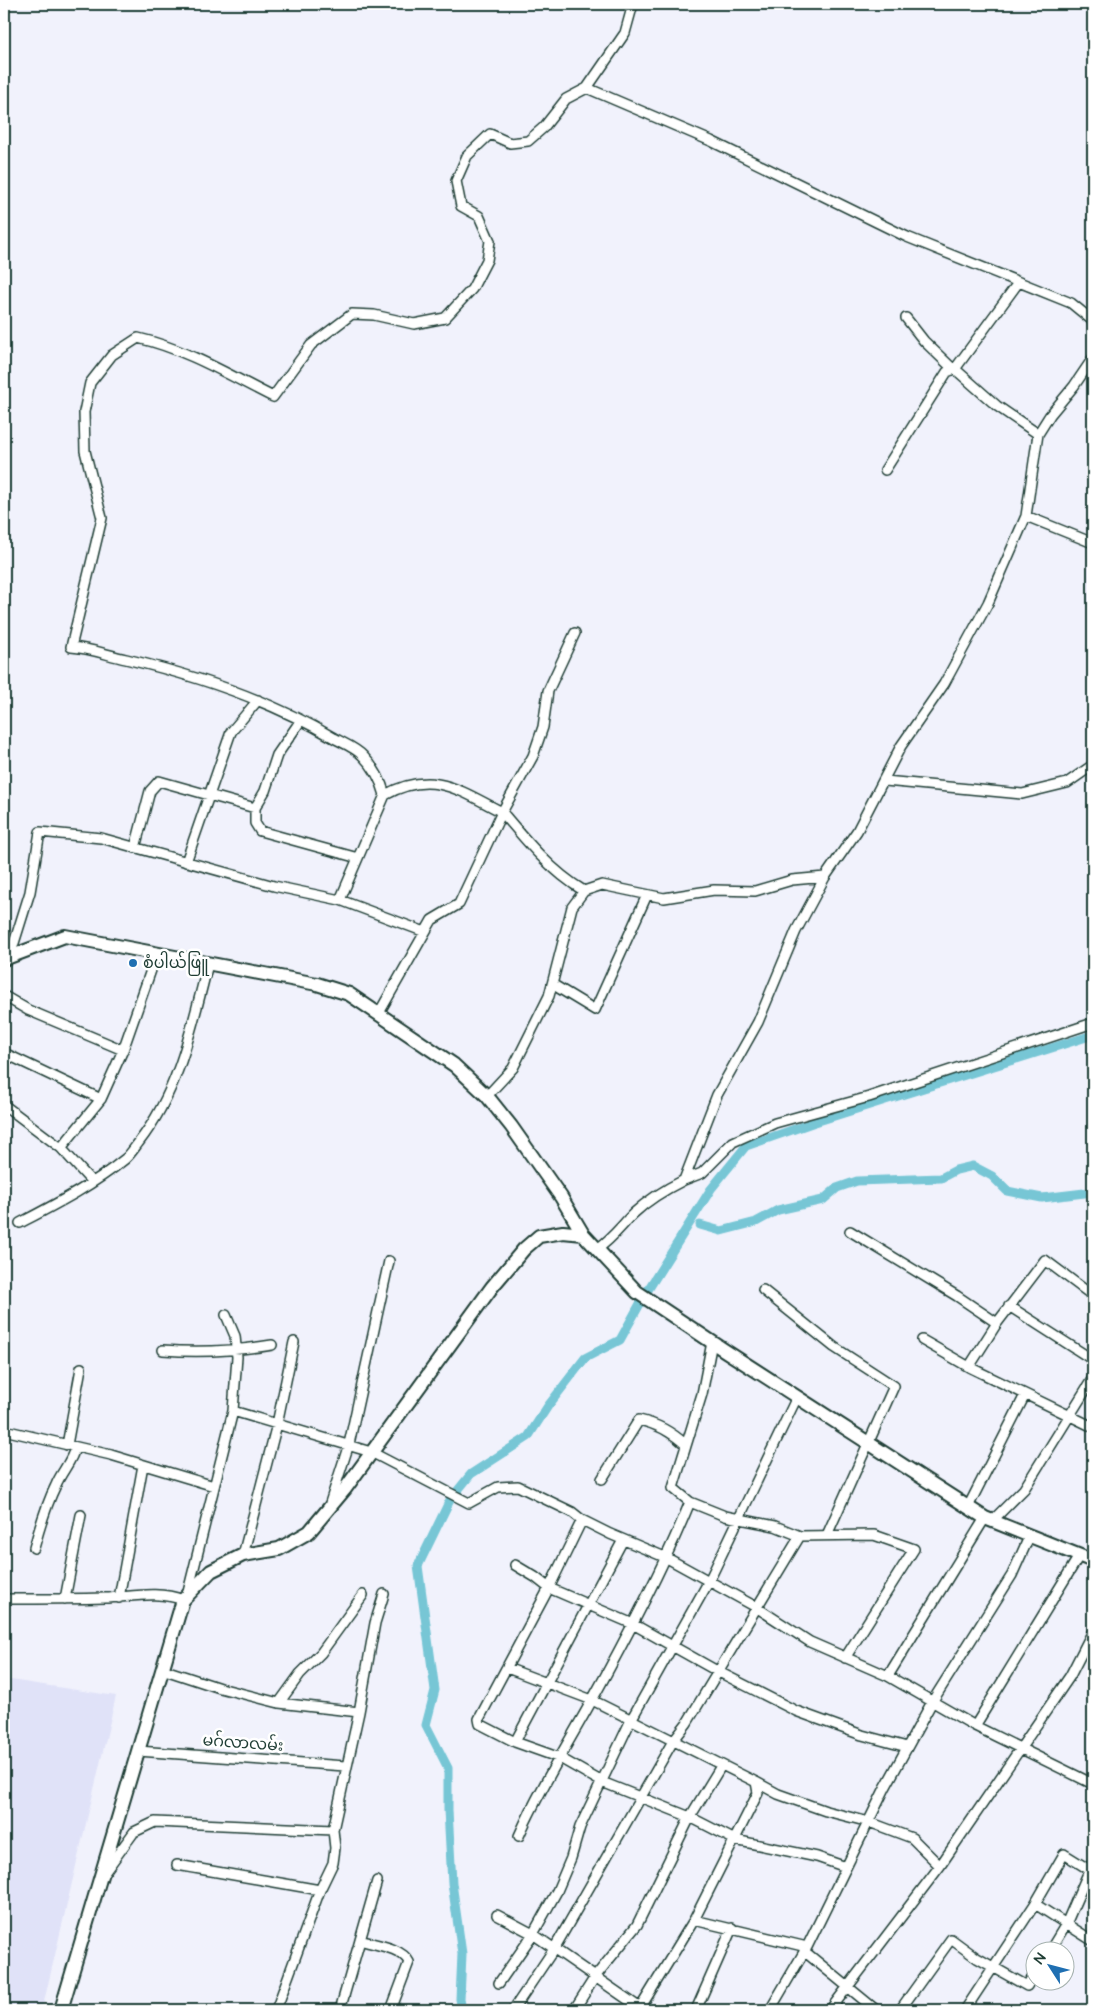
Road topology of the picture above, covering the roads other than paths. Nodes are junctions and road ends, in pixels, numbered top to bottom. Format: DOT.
graph roads {
  1 [pos="633,4"];
  2 [pos="587,88"];
  3 [pos="1018,282"];
  4 [pos="1091,315"];
  5 [pos="906,318"];
  6 [pos="1093,358"];
  7 [pos="954,369"];
  8 [pos="1038,434"];
  9 [pos="885,470"];
  10 [pos="1026,516"];
  11 [pos="1093,543"];
  12 [pos="575,633"];
  13 [pos="258,700"];
  14 [pos="301,720"];
  15 [pos="1093,765"];
  16 [pos="885,781"];
  17 [pos="208,794"];
  18 [pos="385,795"];
  19 [pos="256,808"];
  20 [pos="502,812"];
  21 [pos="135,848"];
  22 [pos="358,858"];
  23 [pos="186,862"];
  24 [pos="825,877"];
  25 [pos="584,891"];
  26 [pos="647,895"];
  27 [pos="340,900"];
  28 [pos="425,932"];
  29 [pos="157,953"];
  30 [pos="6,956"];
  31 [pos="208,964"];
  32 [pos="552,984"];
  33 [pos="4,996"];
  34 [pos="379,1013"];
  35 [pos="1093,1024"];
  36 [pos="123,1050"];
  37 [pos="4,1053"];
  38 [pos="487,1096"];
  39 [pos="101,1099"];
  40 [pos="4,1106"];
  41 [pos="61,1148"];
  42 [pos="684,1180"];
  43 [pos="92,1182"];
  44 [pos="20,1223"];
  45 [pos="850,1231"];
  46 [pos="583,1234"];
  47 [pos="597,1249"];
  48 [pos="389,1261"];
  49 [pos="763,1290"];
  50 [pos="1093,1296"];
  51 [pos="1009,1306"];
  52 [pos="226,1314"];
  53 [pos="996,1323"];
  54 [pos="922,1340"];
  55 [pos="294,1342"];
  56 [pos="712,1342"];
  57 [pos="272,1345"];
  58 [pos="163,1350"];
  59 [pos="236,1351"];
  60 [pos="1093,1360"];
  61 [pos="969,1367"];
  62 [pos="81,1368"];
  63 [pos="1093,1378"];
  64 [pos="1025,1394"];
  65 [pos="797,1397"];
  66 [pos="232,1411"];
  67 [pos="1070,1415"];
  68 [pos="277,1424"];
  69 [pos="1093,1426"];
  70 [pos="4,1430"];
  71 [pos="868,1442"];
  72 [pos="349,1444"];
  73 [pos="686,1445"];
  74 [pos="71,1446"];
  75 [pos="371,1452"];
  76 [pos="143,1465"];
  77 [pos="602,1479"];
  78 [pos="214,1486"];
  79 [pos="690,1502"];
  80 [pos="968,1507"];
  81 [pos="328,1511"];
  82 [pos="81,1516"];
  83 [pos="740,1518"];
  84 [pos="989,1519"];
  85 [pos="582,1520"];
  86 [pos="827,1535"];
  87 [pos="800,1536"];
  88 [pos="1030,1536"];
  89 [pos="623,1540"];
  90 [pos="34,1548"];
  91 [pos="243,1555"];
  92 [pos="1080,1556"];
  93 [pos="667,1558"];
  94 [pos="1093,1561"];
  95 [pos="515,1565"];
  96 [pos="709,1582"];
  97 [pos="549,1588"];
  98 [pos="384,1594"];
  99 [pos="363,1595"];
  100 [pos="185,1596"];
  101 [pos="119,1598"];
  102 [pos="4,1599"];
  103 [pos="65,1600"];
  104 [pos="590,1605"];
  105 [pos="756,1607"];
  106 [pos="633,1624"];
  107 [pos="1093,1631"];
  108 [pos="675,1646"];
  109 [pos="844,1658"];
  110 [pos="507,1668"];
  111 [pos="162,1669"];
  112 [pos="717,1671"];
  113 [pos="888,1676"];
  114 [pos="546,1682"];
  115 [pos="592,1700"];
  116 [pos="932,1702"];
  117 [pos="280,1703"];
  118 [pos="359,1712"];
  119 [pos="631,1720"];
  120 [pos="975,1726"];
  121 [pos="674,1741"];
  122 [pos="515,1742"];
  123 [pos="907,1747"];
  124 [pos="1021,1748"];
  125 [pos="138,1751"];
  126 [pos="560,1758"];
  127 [pos="345,1766"];
  128 [pos="721,1766"];
  129 [pos="602,1782"];
  130 [pos="756,1782"];
  131 [pos="1093,1784"];
  132 [pos="643,1798"];
  133 [pos="690,1817"];
  134 [pos="869,1822"];
  135 [pos="333,1830"];
  136 [pos="519,1836"];
  137 [pos="734,1840"];
  138 [pos="177,1865"];
  139 [pos="940,1866"];
  140 [pos="846,1867"];
  141 [pos="1092,1868"];
  142 [pos="98,1881"];
  143 [pos="377,1881"];
  144 [pos="320,1890"];
  145 [pos="1034,1904"];
  146 [pos="497,1915"];
  147 [pos="694,1920"];
  148 [pos="1066,1924"];
  149 [pos="732,1928"];
  150 [pos="533,1934"];
  151 [pos="360,1940"];
  152 [pos="1093,1941"];
  153 [pos="1055,1942"];
  154 [pos="554,1949"];
  155 [pos="805,1949"];
  156 [pos="995,1966"];
  157 [pos="595,1977"];
  158 [pos="499,1983"];
  159 [pos="1024,1984"];
  160 [pos="849,1988"];
  161 [pos="61,2010"];
  162 [pos="276,2010"];
  163 [pos="340,2010"];
  164 [pos="391,2010"];
  165 [pos="514,2010"];
  166 [pos="574,2010"];
  167 [pos="641,2010"];
  168 [pos="696,2010"];
  169 [pos="770,2010"];
  170 [pos="830,2010"];
  171 [pos="876,2010"];
  172 [pos="900,2010"];
  173 [pos="965,2010"];
  1 -- 2 [label="street"];
  2 -- 3 [label="street"];
  2 -- 13 [label="street"];
  3 -- 4 [label="street"];
  3 -- 7 [label="street"];
  5 -- 7 [label="street"];
  6 -- 8 [label="street"];
  7 -- 8 [label="street"];
  7 -- 9 [label="street"];
  8 -- 10 [label="street"];
  10 -- 11 [label="street"];
  10 -- 16 [label="street"];
  12 -- 20 [label="street"];
  13 -- 14 [label="street"];
  13 -- 17 [label="street"];
  14 -- 18 [label="street"];
  14 -- 19 [label="street"];
  15 -- 16 [label="street"];
  16 -- 24 [label="street"];
  17 -- 19 [label="street"];
  17 -- 21 [label="street"];
  17 -- 23 [label="street"];
  18 -- 20 [label="street"];
  18 -- 22 [label="street"];
  19 -- 22 [label="street"];
  20 -- 25 [label="street"];
  20 -- 28 [label="street"];
  21 -- 23 [label="street"];
  21 -- 30 [label="street"];
  22 -- 27 [label="street"];
  23 -- 27 [label="street"];
  24 -- 26 [label="street"];
  24 -- 42 [label="street"];
  25 -- 26 [label="street"];
  25 -- 32 [label="street"];
  26 -- 32 [label="street"];
  27 -- 28 [label="street"];
  28 -- 34 [label="street"];
  29 -- 30 [label="street"];
  29 -- 31 [label="street"];
  29 -- 36 [label="street"];
  31 -- 34 [label="street"];
  31 -- 43 [label="street"];
  32 -- 38 [label="street"];
  33 -- 36 [label="street"];
  34 -- 38 [label="street"];
  35 -- 42 [label="street"];
  36 -- 39 [label="street"];
  37 -- 39 [label="street"];
  38 -- 46 [label="street"];
  39 -- 41 [label="street"];
  40 -- 41 [label="street"];
  41 -- 43 [label="street"];
  42 -- 47 [label="street"];
  43 -- 44 [label="street"];
  45 -- 53 [label="street"];
  46 -- 47 [label="street"];
  46 -- 75 [label="street"];
  47 -- 56 [label="street"];
  48 -- 72 [label="street"];
  49 -- 71 [label="street"];
  50 -- 51 [label="street"];
  51 -- 53 [label="street"];
  51 -- 60 [label="street"];
  52 -- 59 [label="street"];
  53 -- 61 [label="street"];
  54 -- 61 [label="street"];
  55 -- 68 [label="street"];
  56 -- 65 [label="street"];
  56 -- 73 [label="street"];
  57 -- 59 [label="street"];
  58 -- 59 [label="street"];
  59 -- 66 [label="street"];
  61 -- 64 [label="street"];
  62 -- 74 [label="street"];
  63 -- 67 [label="street"];
  64 -- 67 [label="street"];
  64 -- 80 [label="street"];
  65 -- 71 [label="street"];
  65 -- 83 [label="street"];
  66 -- 68 [label="street"];
  66 -- 78 [label="street"];
  67 -- 69 [label="street"];
  67 -- 84 [label="street"];
  68 -- 72 [label="street"];
  68 -- 91 [label="street"];
  70 -- 74 [label="street"];
  71 -- 80 [label="street"];
  71 -- 86 [label="street"];
  72 -- 75 [label="street"];
  72 -- 81 [label="street"];
  73 -- 77 [label="street"];
  73 -- 79 [label="street"];
  74 -- 76 [label="street"];
  74 -- 90 [label="street"];
  75 -- 81 [label="street"];
  75 -- 85 [label="street"];
  76 -- 78 [label="street"];
  76 -- 101 [label="street"];
  78 -- 100 [label="street"];
  79 -- 83 [label="street"];
  79 -- 93 [label="street"];
  80 -- 84 [label="street"];
  81 -- 91 [label="street"];
  82 -- 103 [label="street"];
  83 -- 87 [label="street"];
  83 -- 96 [label="street"];
  84 -- 88 [label="street"];
  84 -- 113 [label="street"];
  85 -- 89 [label="street"];
  85 -- 97 [label="street"];
  86 -- 87 [label="street"];
  86 -- 109 [label="street"];
  87 -- 105 [label="street"];
  88 -- 92 [label="street"];
  88 -- 116 [label="street"];
  89 -- 93 [label="street"];
  89 -- 104 [label="street"];
  91 -- 100 [label="street"];
  92 -- 94 [label="street"];
  92 -- 120 [label="street"];
  93 -- 96 [label="street"];
  93 -- 106 [label="street"];
  95 -- 97 [label="street"];
  96 -- 105 [label="street"];
  96 -- 108 [label="street"];
  97 -- 104 [label="street"];
  97 -- 110 [label="street"];
  98 -- 118 [label="street"];
  99 -- 117 [label="street"];
  100 -- 101 [label="street"];
  100 -- 111 [label="street"];
  101 -- 103 [label="street"];
  102 -- 103 [label="street"];
  104 -- 106 [label="street"];
  104 -- 114 [label="street"];
  105 -- 109 [label="street"];
  105 -- 112 [label="street"];
  106 -- 108 [label="street"];
  106 -- 115 [label="street"];
  107 -- 124 [label="street"];
  108 -- 112 [label="street"];
  108 -- 119 [label="street"];
  109 -- 113 [label="street"];
  110 -- 114 [label="street"];
  110 -- 122 [label="street"];
  111 -- 117 [label="street"];
  111 -- 125 [label="street"];
  112 -- 121 [label="street"];
  112 -- 123 [label="street"];
  113 -- 116 [label="street"];
  114 -- 115 [label="street"];
  114 -- 122 [label="street"];
  115 -- 119 [label="street"];
  115 -- 126 [label="street"];
  116 -- 120 [label="street"];
  116 -- 123 [label="street"];
  117 -- 118 [label="street"];
  118 -- 127 [label="street"];
  119 -- 121 [label="street"];
  119 -- 129 [label="street"];
  120 -- 124 [label="street"];
  121 -- 128 [label="street"];
  121 -- 132 [label="street"];
  122 -- 126 [label="street"];
  123 -- 134 [label="street"];
  124 -- 131 [label="street"];
  124 -- 139 [label="street"];
  125 -- 127 [label="street, မဂ်လာလမ်း"];
  125 -- 142 [label="street"];
  126 -- 129 [label="street"];
  126 -- 136 [label="street"];
  127 -- 135 [label="street"];
  128 -- 130 [label="street"];
  128 -- 133 [label="street"];
  129 -- 132 [label="street"];
  129 -- 150 [label="street"];
  130 -- 134 [label="street"];
  130 -- 137 [label="street"];
  132 -- 133 [label="street"];
  132 -- 154 [label="street"];
  133 -- 137 [label="street"];
  133 -- 157 [label="street"];
  134 -- 139 [label="street"];
  134 -- 140 [label="street"];
  135 -- 142 [label="street"];
  135 -- 144 [label="street"];
  137 -- 140 [label="street"];
  137 -- 147 [label="street"];
  138 -- 144 [label="street"];
  139 -- 160 [label="street"];
  140 -- 155 [label="street"];
  141 -- 145 [label="street"];
  141 -- 148 [label="street"];
  142 -- 161 [label="street"];
  143 -- 151 [label="street"];
  144 -- 162 [label="street"];
  145 -- 148 [label="street"];
  145 -- 156 [label="street"];
  146 -- 150 [label="street"];
  147 -- 149 [label="street"];
  147 -- 167 [label="street"];
  148 -- 152 [label="street"];
  148 -- 153 [label="street"];
  149 -- 155 [label="street"];
  149 -- 168 [label="street"];
  150 -- 154 [label="street"];
  150 -- 158 [label="street"];
  151 -- 163 [label="street"];
  151 -- 164 [label="street"];
  154 -- 157 [label="street"];
  154 -- 165 [label="street"];
  155 -- 160 [label="street"];
  155 -- 169 [label="street"];
  156 -- 159 [label="street"];
  156 -- 172 [label="street"];
  156 -- 173 [label="street"];
  157 -- 166 [label="street"];
  157 -- 167 [label="street"];
  160 -- 170 [label="street"];
  160 -- 171 [label="street"];
}
